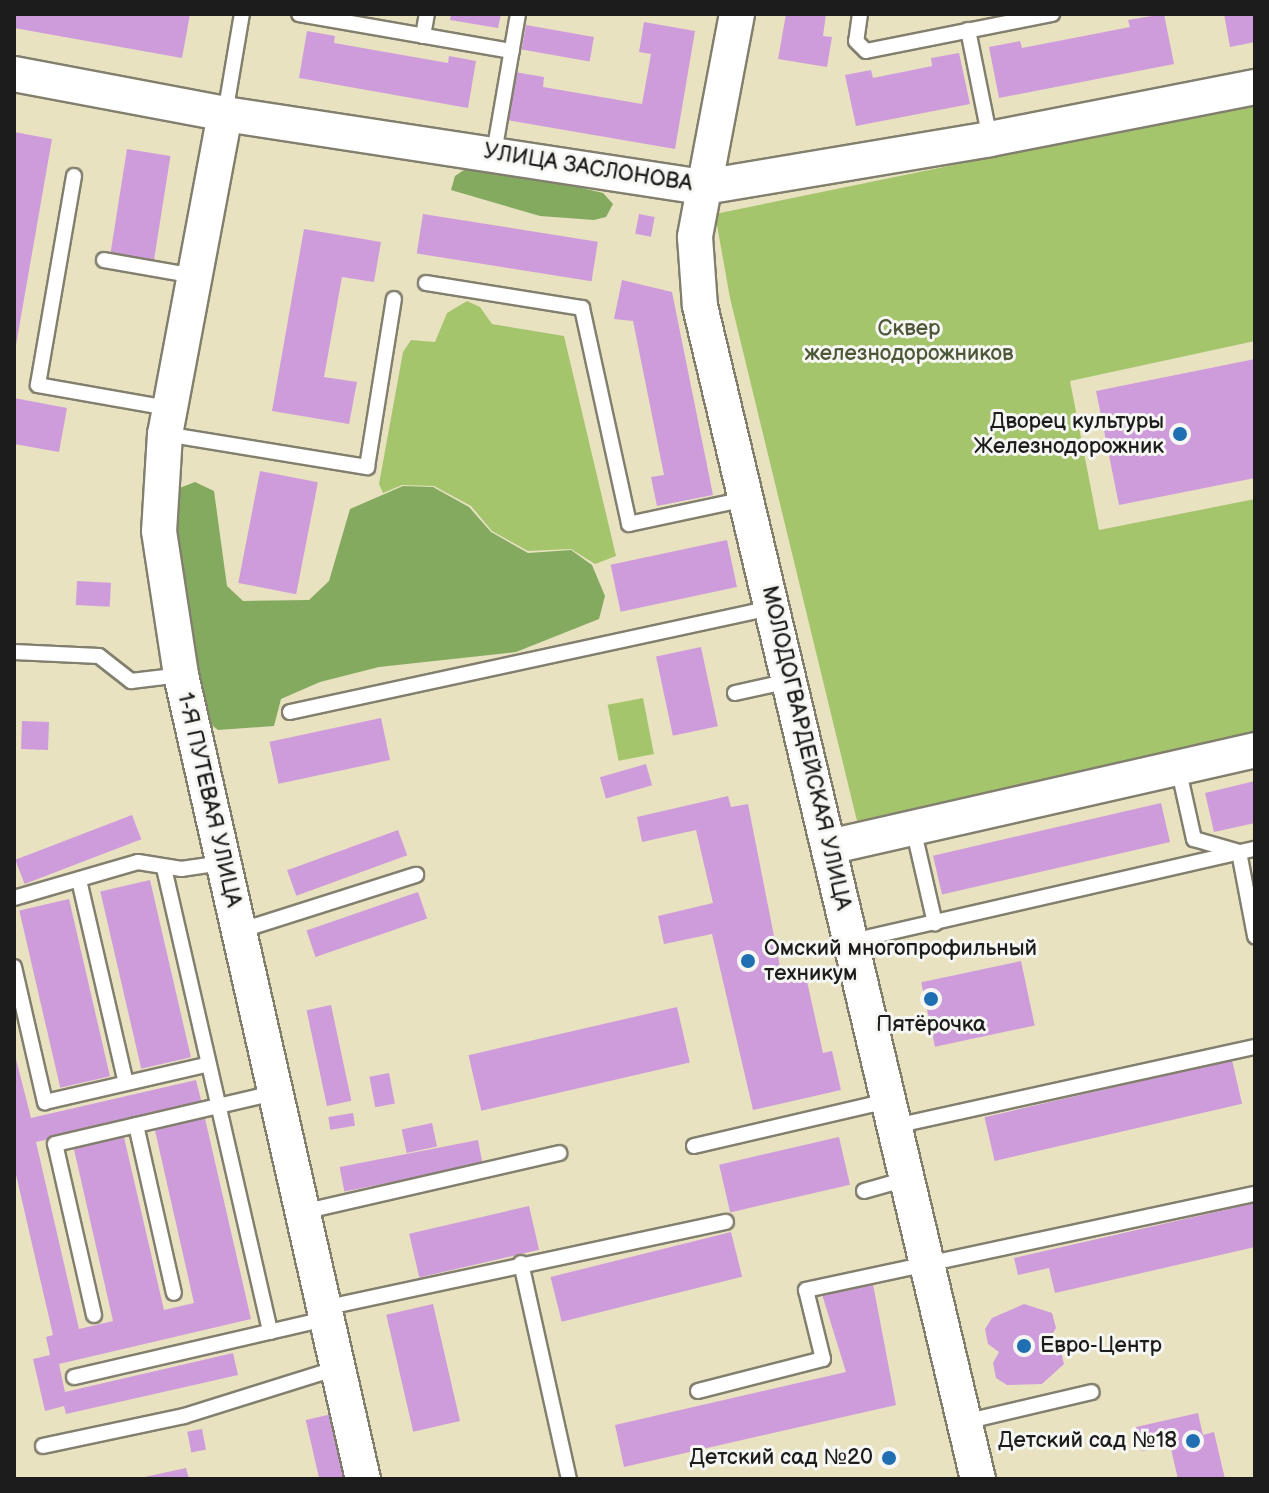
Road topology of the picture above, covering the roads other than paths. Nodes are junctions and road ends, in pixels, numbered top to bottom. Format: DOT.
graph roads {
  1 [pos="242,14"];
  2 [pos="299,14"];
  3 [pos="427,14"];
  4 [pos="518,14"];
  5 [pos="737,14"];
  6 [pos="860,14"];
  7 [pos="1052,14"];
  8 [pos="354,19"];
  9 [pos="968,30"];
  10 [pos="423,36"];
  11 [pos="512,51"];
  12 [pos="14,74"];
  13 [pos="1255,87"];
  14 [pos="225,114"];
  15 [pos="990,139"];
  16 [pos="494,153"];
  17 [pos="74,176"];
  18 [pos="704,187"];
  19 [pos="104,260"];
  20 [pos="195,276"];
  21 [pos="426,283"];
  22 [pos="394,299"];
  23 [pos="167,421"];
  24 [pos="746,499"];
  25 [pos="772,608"];
  26 [pos="14,652"];
  27 [pos="181,675"];
  28 [pos="790,681"];
  29 [pos="735,693"];
  30 [pos="290,712"];
  31 [pos="1255,750"];
  32 [pos="1178,767"];
  33 [pos="913,827"];
  34 [pos="829,847"];
  35 [pos="1255,849"];
  36 [pos="1239,852"];
  37 [pos="222,863"];
  38 [pos="164,868"];
  39 [pos="416,875"];
  40 [pos="79,880"];
  41 [pos="14,898"];
  42 [pos="935,923"];
  43 [pos="239,931"];
  44 [pos="1255,936"];
  45 [pos="852,942"];
  46 [pos="14,967"];
  47 [pos="1255,1047"];
  48 [pos="209,1064"];
  49 [pos="126,1083"];
  50 [pos="274,1093"];
  51 [pos="218,1106"];
  52 [pos="891,1114"];
  53 [pos="136,1125"];
  54 [pos="694,1146"];
  55 [pos="559,1153"];
  56 [pos="906,1179"];
  57 [pos="864,1191"];
  58 [pos="1255,1194"];
  59 [pos="302,1212"];
  60 [pos="726,1222"];
  61 [pos="521,1263"];
  62 [pos="925,1263"];
  63 [pos="174,1293"];
  64 [pos="325,1313"];
  65 [pos="94,1315"];
  66 [pos="270,1332"];
  67 [pos="338,1368"];
  68 [pos="74,1377"];
  69 [pos="698,1391"];
  70 [pos="1092,1392"];
  71 [pos="964,1422"];
  72 [pos="43,1446"];
  73 [pos="363,1479"];
  74 [pos="569,1479"];
  75 [pos="978,1479"];
  1 -- 14 [label="lane"];
  2 -- 8 [label="lane"];
  3 -- 10 [label="lane"];
  4 -- 11 [label="lane"];
  5 -- 18 [label="street, МОЛОДОГВАРДЕЙСКАЯ УЛИЦА"];
  6 -- 9 [label="lane"];
  7 -- 9 [label="lane"];
  8 -- 10 [label="lane"];
  9 -- 15 [label="lane"];
  10 -- 11 [label="lane"];
  11 -- 16 [label="lane"];
  12 -- 14 [label="street, УЛИЦА ЗАСЛОНОВА"];
  13 -- 15 [label="street, УЛИЦА ЗАСЛОНОВА"];
  14 -- 16 [label="street, УЛИЦА ЗАСЛОНОВА"];
  14 -- 20 [label="street, 1-Я ПУТЕВАЯ УЛИЦА"];
  15 -- 18 [label="street, УЛИЦА ЗАСЛОНОВА"];
  16 -- 18 [label="street, УЛИЦА ЗАСЛОНОВА"];
  17 -- 23 [label="lane"];
  18 -- 24 [label="street, МОЛОДОГВАРДЕЙСКАЯ УЛИЦА"];
  19 -- 20 [label="lane"];
  20 -- 23 [label="street, 1-Я ПУТЕВАЯ УЛИЦА"];
  21 -- 24 [label="lane"];
  22 -- 23 [label="lane"];
  23 -- 27 [label="street, 1-Я ПУТЕВАЯ УЛИЦА"];
  24 -- 25 [label="street, МОЛОДОГВАРДЕЙСКАЯ УЛИЦА"];
  25 -- 28 [label="street, МОЛОДОГВАРДЕЙСКАЯ УЛИЦА"];
  25 -- 30 [label="lane"];
  26 -- 27 [label="lane"];
  27 -- 37 [label="street, 1-Я ПУТЕВАЯ УЛИЦА"];
  28 -- 29 [label="lane"];
  28 -- 34 [label="street, МОЛОДОГВАРДЕЙСКАЯ УЛИЦА"];
  31 -- 32 [label="street"];
  32 -- 33 [label="street"];
  32 -- 36 [label="lane"];
  33 -- 34 [label="street"];
  33 -- 42 [label="lane"];
  34 -- 45 [label="street, МОЛОДОГВАРДЕЙСКАЯ УЛИЦА"];
  35 -- 36 [label="lane"];
  36 -- 42 [label="lane"];
  36 -- 44 [label="lane"];
  37 -- 38 [label="lane"];
  37 -- 43 [label="street, 1-Я ПУТЕВАЯ УЛИЦА"];
  38 -- 40 [label="lane"];
  38 -- 48 [label="lane"];
  39 -- 43 [label="lane"];
  40 -- 41 [label="lane"];
  40 -- 49 [label="lane"];
  42 -- 45 [label="lane"];
  43 -- 50 [label="street, 1-Я ПУТЕВАЯ УЛИЦА"];
  45 -- 52 [label="street, МОЛОДОГВАРДЕЙСКАЯ УЛИЦА"];
  46 -- 49 [label="lane"];
  47 -- 52 [label="lane"];
  48 -- 49 [label="lane"];
  48 -- 51 [label="lane"];
  50 -- 51 [label="lane"];
  50 -- 59 [label="street, 1-Я ПУТЕВАЯ УЛИЦА"];
  51 -- 53 [label="lane"];
  51 -- 66 [label="lane"];
  52 -- 54 [label="lane"];
  52 -- 56 [label="street, МОЛОДОГВАРДЕЙСКАЯ УЛИЦА"];
  53 -- 63 [label="lane"];
  53 -- 65 [label="lane"];
  55 -- 59 [label="lane"];
  56 -- 57 [label="lane"];
  56 -- 62 [label="street, МОЛОДОГВАРДЕЙСКАЯ УЛИЦА"];
  58 -- 62 [label="lane"];
  59 -- 64 [label="street, 1-Я ПУТЕВАЯ УЛИЦА"];
  60 -- 61 [label="lane"];
  61 -- 64 [label="lane"];
  61 -- 74 [label="lane"];
  62 -- 69 [label="lane"];
  62 -- 71 [label="street, МОЛОДОГВАРДЕЙСКАЯ УЛИЦА"];
  64 -- 66 [label="lane"];
  64 -- 67 [label="street, 1-Я ПУТЕВАЯ УЛИЦА"];
  66 -- 68 [label="lane"];
  67 -- 72 [label="lane"];
  67 -- 73 [label="street, 1-Я ПУТЕВАЯ УЛИЦА"];
  70 -- 71 [label="lane"];
  71 -- 75 [label="street, МОЛОДОГВАРДЕЙСКАЯ УЛИЦА"];
}
